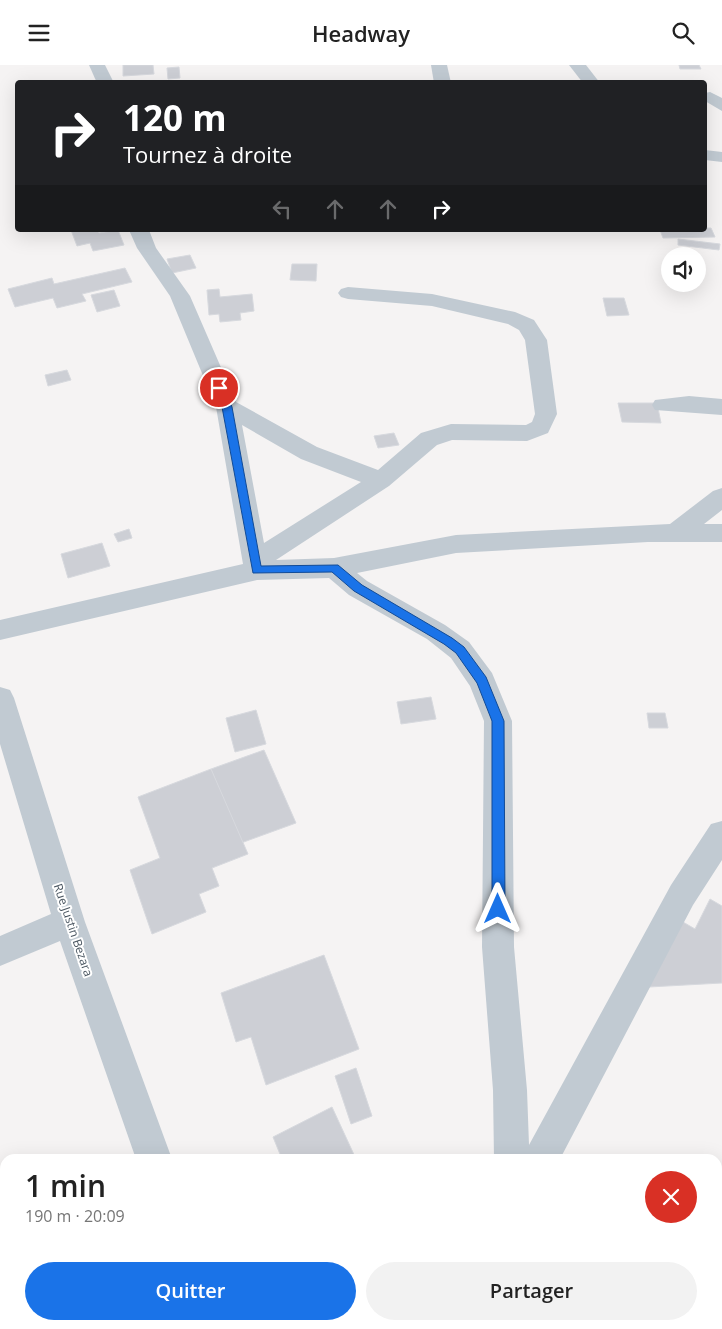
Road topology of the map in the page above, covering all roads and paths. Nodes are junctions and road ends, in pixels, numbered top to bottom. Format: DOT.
graph roads {
  1 [pos="97,65"];
  2 [pos="439,65"];
  3 [pos="577,65"];
  4 [pos="104,80"];
  5 [pos="442,80"];
  6 [pos="590,80"];
  7 [pos="707,155"];
  8 [pos="722,157"];
  9 [pos="140,232"];
  10 [pos="348,293"];
  11 [pos="663,405"];
  12 [pos="227,407"];
  13 [pos="722,407"];
  14 [pos="381,480"];
  15 [pos="722,497"];
  16 [pos="676,532"];
  17 [pos="722,533"];
  18 [pos="256,565"];
  19 [pos="334,568"];
  20 [pos="0,630"];
  21 [pos="0,698"];
  22 [pos="722,834"];
  23 [pos="68,922"];
  24 [pos="0,951"];
  25 [pos="152,1154"];
  26 [pos="512,1154"];
  27 [pos="544,1154"];
  1 -- 4 [label="street"];
  2 -- 5 [label="street"];
  3 -- 6 [label="street"];
  7 -- 8 [label="street"];
  9 -- 12 [label="street"];
  10 -- 14 [label="street"];
  11 -- 13 [label="street"];
  12 -- 14 [label="street"];
  12 -- 18 [label="street"];
  14 -- 18 [label="street"];
  15 -- 16 [label="street"];
  16 -- 17 [label="street"];
  16 -- 19 [label="street"];
  18 -- 19 [label="street"];
  18 -- 20 [label="street"];
  19 -- 26 [label="street"];
  21 -- 23 [label="street, Rue Justin Bezara"];
  22 -- 27 [label="street"];
  23 -- 24 [label="street"];
  23 -- 25 [label="street, Rue Justin Bezara"];
}
